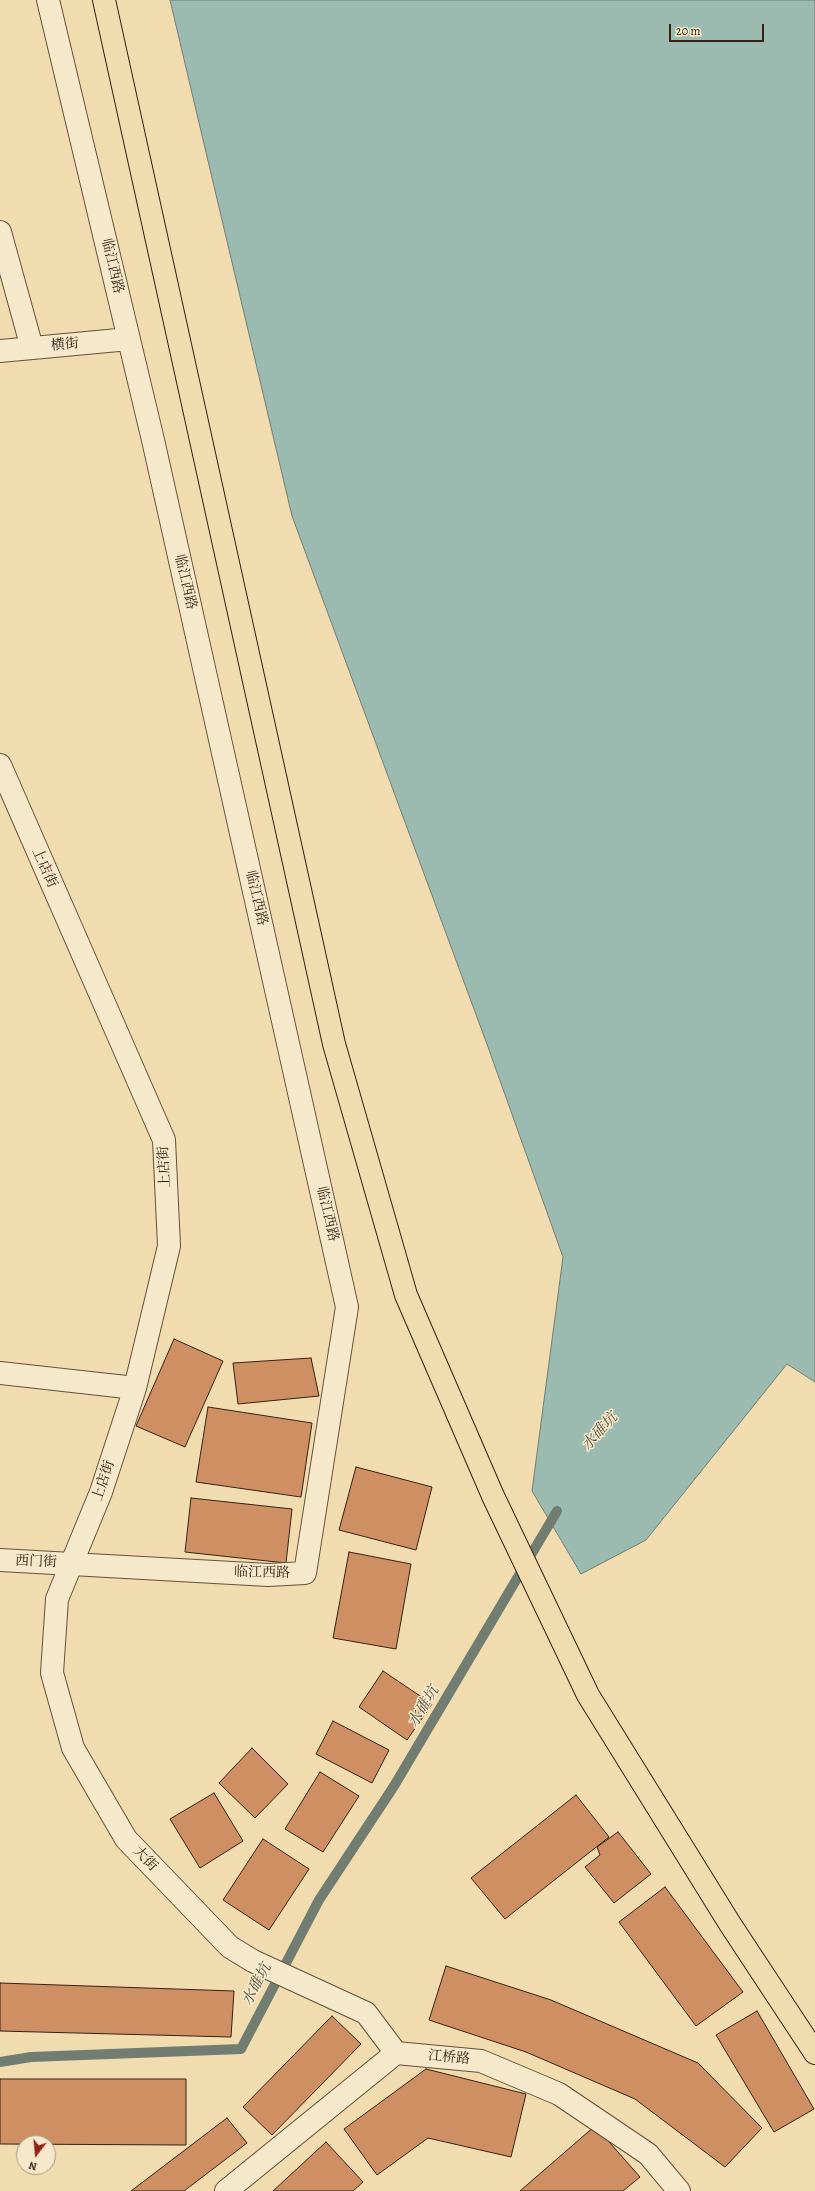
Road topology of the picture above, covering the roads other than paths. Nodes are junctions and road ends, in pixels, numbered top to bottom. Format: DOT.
graph roads {
  1 [pos="48,0"];
  2 [pos="104,0"];
  3 [pos="0,232"];
  4 [pos="129,339"];
  5 [pos="32,348"];
  6 [pos="0,351"];
  7 [pos="0,765"];
  8 [pos="0,1373"];
  9 [pos="135,1388"];
  10 [pos="0,1560"];
  11 [pos="72,1563"];
  12 [pos="396,2053"];
  13 [pos="815,2053"];
  14 [pos="226,2191"];
  15 [pos="679,2191"];
  1 -- 4 [label="street, 临江西路"];
  2 -- 13 [label="main road"];
  3 -- 5 [label="street"];
  4 -- 5 [label="street, 横街"];
  4 -- 11 [label="street, 临江西路"];
  5 -- 6 [label="street, 横街"];
  7 -- 9 [label="street, 上店街"];
  8 -- 9 [label="street"];
  9 -- 11 [label="street, 上店街"];
  10 -- 11 [label="street, 西门街"];
  11 -- 12 [label="street, 大街"];
  12 -- 14 [label="street"];
  12 -- 15 [label="street, 江桥路"];
}
